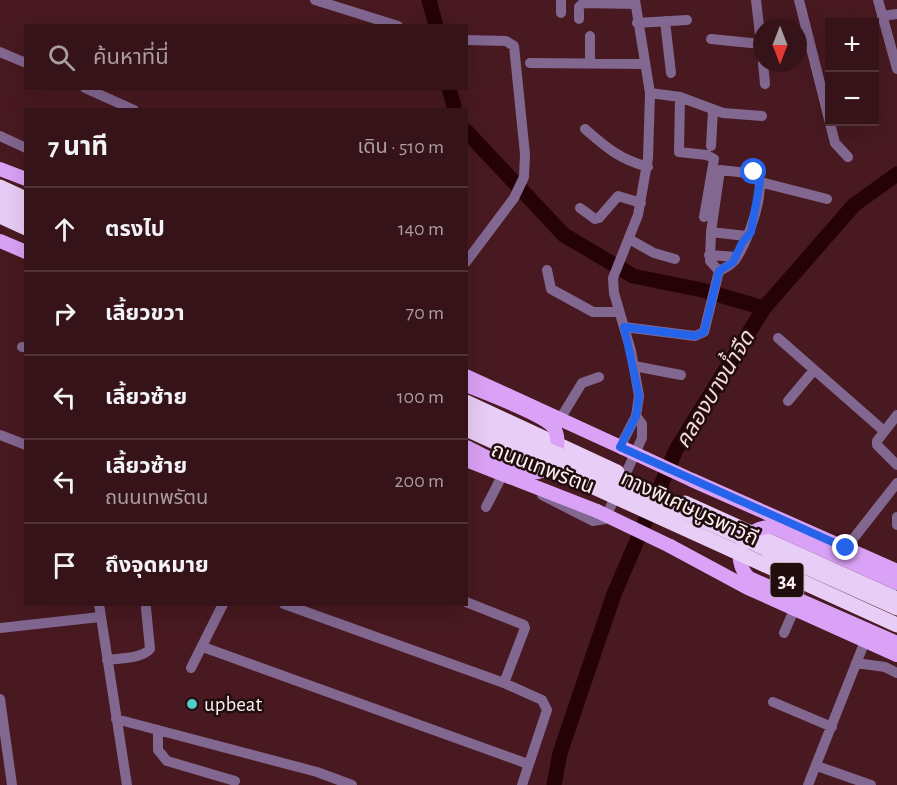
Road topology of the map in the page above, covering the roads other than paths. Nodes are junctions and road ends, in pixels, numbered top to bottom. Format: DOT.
graph roads {
  1 [pos="315,0"];
  2 [pos="561,0"];
  3 [pos="756,0"];
  4 [pos="800,0"];
  5 [pos="878,0"];
  6 [pos="635,2"];
  7 [pos="561,13"];
  8 [pos="897,14"];
  9 [pos="882,16"];
  10 [pos="758,18"];
  11 [pos="579,19"];
  12 [pos="687,20"];
  13 [pos="665,21"];
  14 [pos="637,23"];
  15 [pos="392,24"];
  16 [pos="590,36"];
  17 [pos="711,39"];
  18 [pos="468,40"];
  19 [pos="753,46"];
  20 [pos="0,52"];
  21 [pos="24,62"];
  22 [pos="530,63"];
  23 [pos="590,64"];
  24 [pos="645,64"];
  25 [pos="896,65"];
  26 [pos="764,72"];
  27 [pos="671,73"];
  28 [pos="765,84"];
  29 [pos="89,90"];
  30 [pos="650,93"];
  31 [pos="680,97"];
  32 [pos="130,108"];
  33 [pos="713,110"];
  34 [pos="762,116"];
  35 [pos="585,129"];
  36 [pos="0,136"];
  37 [pos="711,146"];
  38 [pos="24,147"];
  39 [pos="848,156"];
  40 [pos="648,166"];
  41 [pos="3,170"];
  42 [pos="24,179"];
  43 [pos="760,182"];
  44 [pos="0,187"];
  45 [pos="24,198"];
  46 [pos="827,200"];
  47 [pos="0,201"];
  48 [pos="641,203"];
  49 [pos="580,208"];
  50 [pos="24,211"];
  51 [pos="0,216"];
  52 [pos="704,217"];
  53 [pos="0,222"];
  54 [pos="24,227"];
  55 [pos="24,232"];
  56 [pos="711,232"];
  57 [pos="747,236"];
  58 [pos="629,239"];
  59 [pos="1,243"];
  60 [pos="24,251"];
  61 [pos="710,255"];
  62 [pos="737,257"];
  63 [pos="468,259"];
  64 [pos="675,259"];
  65 [pos="546,270"];
  66 [pos="717,274"];
  67 [pos="618,312"];
  68 [pos="624,327"];
  69 [pos="778,338"];
  70 [pos="634,366"];
  71 [pos="814,370"];
  72 [pos="681,375"];
  73 [pos="468,377"];
  74 [pos="599,377"];
  75 [pos="468,386"];
  76 [pos="788,401"];
  77 [pos="468,403"];
  78 [pos="468,414"];
  79 [pos="897,415"];
  80 [pos="636,416"];
  81 [pos="560,419"];
  82 [pos="468,430"];
  83 [pos="884,431"];
  84 [pos="0,435"];
  85 [pos="468,435"];
  86 [pos="24,444"];
  87 [pos="468,448"];
  88 [pos="621,448"];
  89 [pos="468,461"];
  90 [pos="897,465"];
  91 [pos="502,476"];
  92 [pos="521,483"];
  93 [pos="897,483"];
  94 [pos="486,507"];
  95 [pos="897,517"];
  96 [pos="897,525"];
  97 [pos="846,548"];
  98 [pos="897,571"];
  99 [pos="897,583"];
  100 [pos="897,599"];
  101 [pos="468,603"];
  102 [pos="99,606"];
  103 [pos="222,606"];
  104 [pos="290,606"];
  105 [pos="146,608"];
  106 [pos="897,608"];
  107 [pos="794,610"];
  108 [pos="100,616"];
  109 [pos="897,625"];
  110 [pos="0,628"];
  111 [pos="897,630"];
  112 [pos="783,633"];
  113 [pos="865,641"];
  114 [pos="897,643"];
  115 [pos="203,647"];
  116 [pos="897,656"];
  117 [pos="107,660"];
  118 [pos="856,663"];
  119 [pos="191,668"];
  120 [pos="897,673"];
  121 [pos="504,683"];
  122 [pos="0,699"];
  123 [pos="773,702"];
  124 [pos="116,719"];
  125 [pos="832,727"];
  126 [pos="158,730"];
  127 [pos="528,764"];
  128 [pos="817,766"];
  129 [pos="235,781"];
  130 [pos="347,784"];
  131 [pos="12,785"];
  132 [pos="127,785"];
  133 [pos="522,785"];
  134 [pos="808,785"];
  135 [pos="871,785"];
  1 -- 15 [label="street"];
  2 -- 7 [label="street"];
  3 -- 10 [label="street"];
  4 -- 39 [label="street"];
  5 -- 9 [label="street"];
  6 -- 11 [label="street"];
  6 -- 14 [label="street"];
  8 -- 9 [label="street"];
  9 -- 25 [label="street"];
  12 -- 13 [label="street"];
  13 -- 14 [label="street"];
  13 -- 27 [label="street"];
  14 -- 24 [label="street"];
  16 -- 23 [label="street"];
  17 -- 19 [label="street"];
  18 -- 63 [label="street"];
  20 -- 21 [label="street"];
  22 -- 23 [label="street"];
  23 -- 24 [label="street"];
  24 -- 30 [label="street"];
  26 -- 28 [label="street"];
  29 -- 32 [label="street"];
  30 -- 31 [label="street"];
  30 -- 40 [label="street"];
  31 -- 33 [label="street"];
  31 -- 52 [label="street"];
  33 -- 34 [label="street"];
  33 -- 37 [label="street"];
  35 -- 40 [label="street"];
  36 -- 38 [label="street"];
  40 -- 48 [label="street"];
  41 -- 42 [label="main road"];
  43 -- 46 [label="street"];
  43 -- 56 [label="street"];
  43 -- 57 [label="street"];
  44 -- 45 [label="highway"];
  47 -- 50 [label="highway"];
  48 -- 49 [label="street"];
  48 -- 58 [label="street"];
  51 -- 54 [label="highway"];
  53 -- 55 [label="highway"];
  56 -- 57 [label="street"];
  56 -- 61 [label="street"];
  57 -- 62 [label="street"];
  58 -- 64 [label="street"];
  58 -- 67 [label="street"];
  59 -- 60 [label="main road"];
  61 -- 62 [label="street"];
  61 -- 66 [label="street"];
  62 -- 66 [label="street"];
  65 -- 67 [label="street"];
  66 -- 68 [label="street"];
  67 -- 68 [label="street"];
  68 -- 70 [label="street"];
  69 -- 71 [label="street"];
  70 -- 72 [label="street"];
  70 -- 80 [label="street"];
  71 -- 76 [label="street"];
  71 -- 83 [label="street"];
  73 -- 81 [label="main road, 34"];
  74 -- 81 [label="street"];
  75 -- 87 [label="main road, bridge"];
  77 -- 100 [label="highway, ถนนเทพรัตน / 34"];
  78 -- 106 [label="highway, ทางพิเศษบูรพาวิถี, bridge"];
  79 -- 83 [label="street"];
  80 -- 88 [label="street"];
  80 -- 92 [label="street"];
  81 -- 88 [label="main road, 34"];
  82 -- 109 [label="highway, ทางพิเศษบูรพาวิถี, bridge"];
  83 -- 90 [label="street"];
  84 -- 86 [label="street"];
  85 -- 111 [label="highway, ถนนเทพรัตน / 34, bridge"];
  88 -- 97 [label="main road, 34, bridge"];
  89 -- 91 [label="main road, ถนนเทพรัตน / 34"];
  91 -- 92 [label="main road, ถนนเทพรัตน / 34"];
  91 -- 94 [label="street"];
  92 -- 107 [label="main road, ถนนเทพรัตน / 34, bridge"];
  93 -- 97 [label="street"];
  95 -- 96 [label="street"];
  97 -- 98 [label="main road, 34"];
  99 -- 114 [label="main road, bridge"];
  101 -- 121 [label="street"];
  102 -- 108 [label="street"];
  103 -- 115 [label="street"];
  104 -- 121 [label="street"];
  105 -- 117 [label="street"];
  107 -- 112 [label="street"];
  107 -- 113 [label="main road, ถนนเทพรัตน / 34"];
  108 -- 110 [label="street"];
  108 -- 117 [label="street"];
  113 -- 116 [label="main road, ถนนเทพรัตน / 34"];
  113 -- 118 [label="street"];
  115 -- 119 [label="street"];
  115 -- 127 [label="street"];
  117 -- 124 [label="street"];
  118 -- 120 [label="street"];
  118 -- 125 [label="street"];
  121 -- 127 [label="street"];
  122 -- 131 [label="street"];
  123 -- 125 [label="street"];
  124 -- 126 [label="street"];
  124 -- 132 [label="street"];
  125 -- 128 [label="street"];
  126 -- 129 [label="street"];
  126 -- 130 [label="street"];
  127 -- 133 [label="street"];
  128 -- 134 [label="street"];
  128 -- 135 [label="street"];
}
